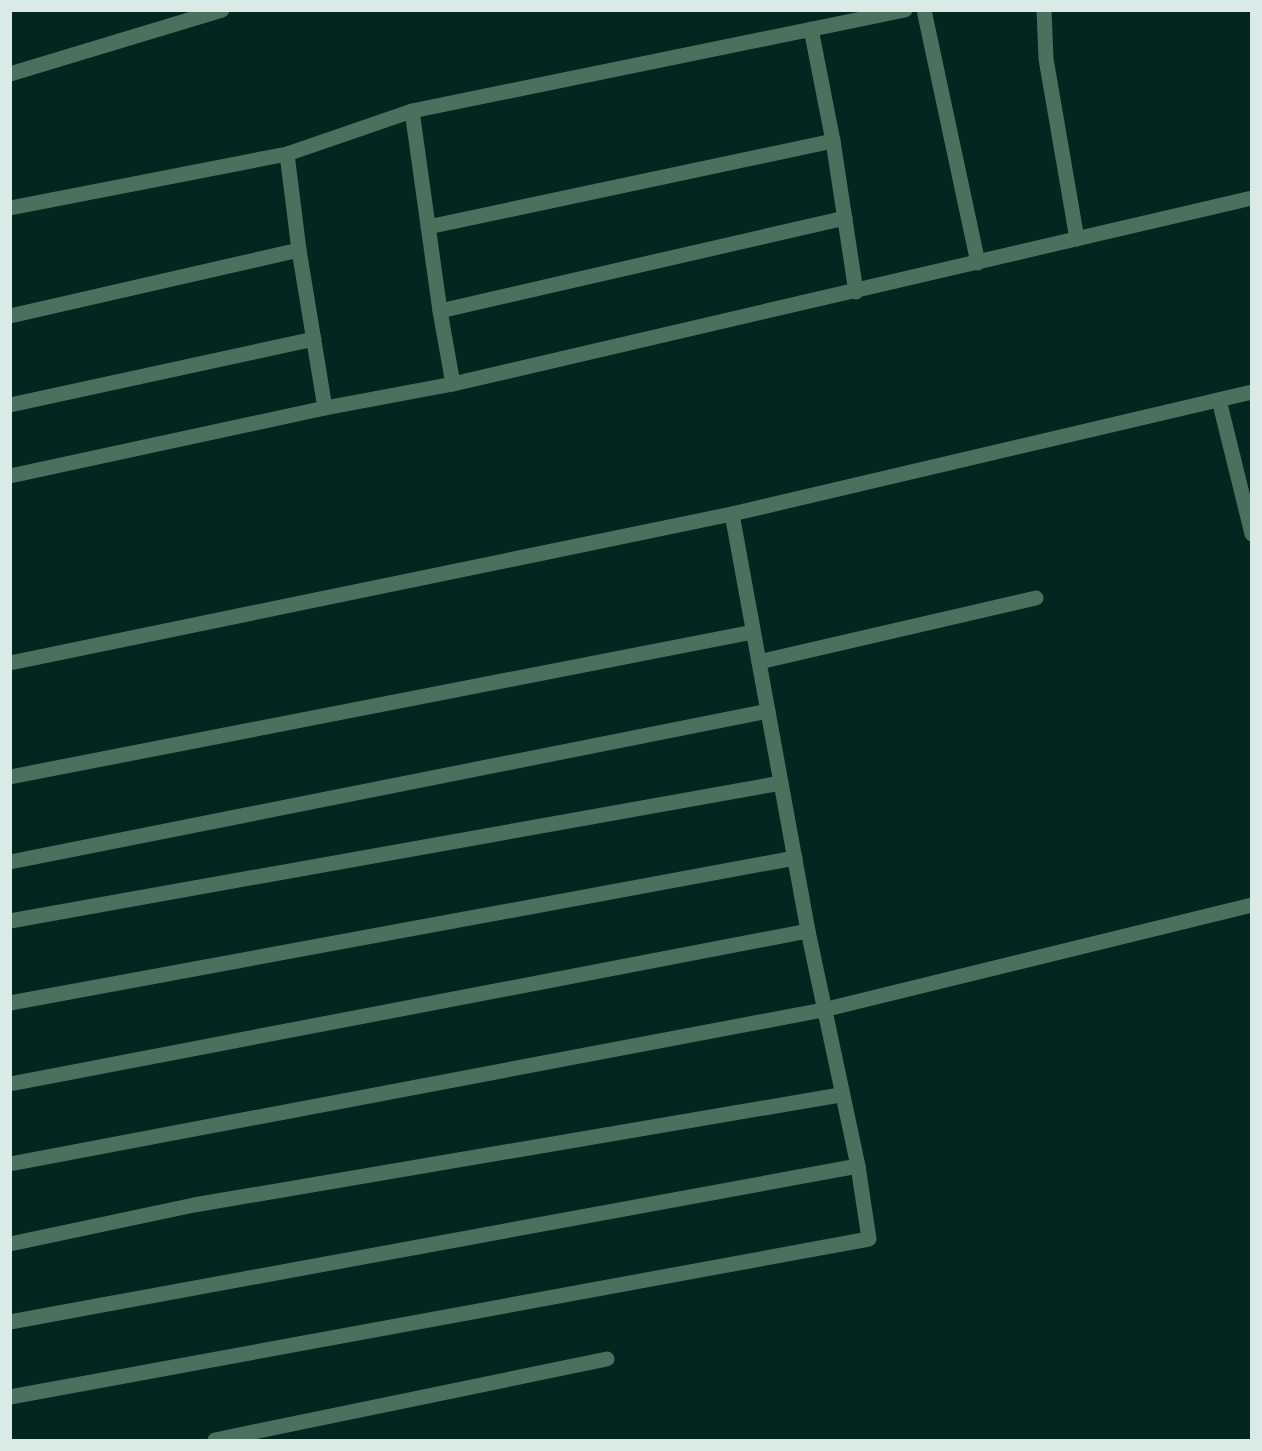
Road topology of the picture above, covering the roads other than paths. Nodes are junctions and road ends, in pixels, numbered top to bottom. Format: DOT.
graph roads {
  1 [pos="905,10"];
  2 [pos="924,10"];
  3 [pos="1044,10"];
  4 [pos="211,11"];
  5 [pos="811,29"];
  6 [pos="10,74"];
  7 [pos="412,111"];
  8 [pos="833,141"];
  9 [pos="287,154"];
  10 [pos="1251,198"];
  11 [pos="10,208"];
  12 [pos="845,218"];
  13 [pos="428,227"];
  14 [pos="1077,239"];
  15 [pos="299,249"];
  16 [pos="978,263"];
  17 [pos="856,291"];
  18 [pos="440,311"];
  19 [pos="10,316"];
  20 [pos="314,339"];
  21 [pos="453,384"];
  22 [pos="1251,392"];
  23 [pos="1219,400"];
  24 [pos="10,405"];
  25 [pos="325,408"];
  26 [pos="10,476"];
  27 [pos="732,514"];
  28 [pos="1251,534"];
  29 [pos="1036,598"];
  30 [pos="753,632"];
  31 [pos="759,662"];
  32 [pos="10,663"];
  33 [pos="768,711"];
  34 [pos="10,777"];
  35 [pos="781,783"];
  36 [pos="795,858"];
  37 [pos="10,862"];
  38 [pos="1251,905"];
  39 [pos="10,921"];
  40 [pos="808,930"];
  41 [pos="10,1003"];
  42 [pos="823,1010"];
  43 [pos="10,1084"];
  44 [pos="840,1095"];
  45 [pos="10,1164"];
  46 [pos="858,1166"];
  47 [pos="10,1244"];
  48 [pos="10,1322"];
  49 [pos="607,1359"];
  50 [pos="10,1397"];
  51 [pos="215,1440"];
  1 -- 5 [label="street"];
  2 -- 16 [label="street"];
  3 -- 14 [label="street"];
  4 -- 6 [label="street"];
  5 -- 7 [label="street"];
  5 -- 8 [label="street"];
  7 -- 9 [label="street"];
  7 -- 13 [label="street"];
  8 -- 12 [label="street"];
  8 -- 13 [label="street"];
  9 -- 11 [label="street"];
  9 -- 15 [label="street"];
  10 -- 14 [label="street"];
  12 -- 17 [label="street"];
  12 -- 18 [label="street"];
  13 -- 18 [label="street"];
  14 -- 16 [label="street"];
  15 -- 19 [label="street"];
  15 -- 20 [label="street"];
  16 -- 17 [label="street"];
  17 -- 21 [label="street"];
  18 -- 21 [label="street"];
  20 -- 24 [label="street"];
  20 -- 25 [label="street"];
  21 -- 25 [label="street"];
  22 -- 23 [label="street"];
  23 -- 27 [label="street"];
  23 -- 28 [label="street"];
  25 -- 26 [label="street"];
  27 -- 30 [label="street"];
  27 -- 32 [label="street"];
  29 -- 31 [label="street"];
  30 -- 31 [label="street"];
  30 -- 34 [label="street"];
  31 -- 33 [label="street"];
  33 -- 35 [label="street"];
  33 -- 37 [label="street"];
  35 -- 36 [label="street"];
  35 -- 39 [label="street"];
  36 -- 40 [label="street"];
  36 -- 41 [label="street"];
  38 -- 42 [label="street"];
  40 -- 42 [label="street"];
  40 -- 43 [label="street"];
  42 -- 44 [label="street"];
  42 -- 45 [label="street"];
  44 -- 46 [label="street"];
  44 -- 47 [label="street"];
  46 -- 48 [label="street"];
  46 -- 50 [label="street"];
  49 -- 51 [label="street"];
}
